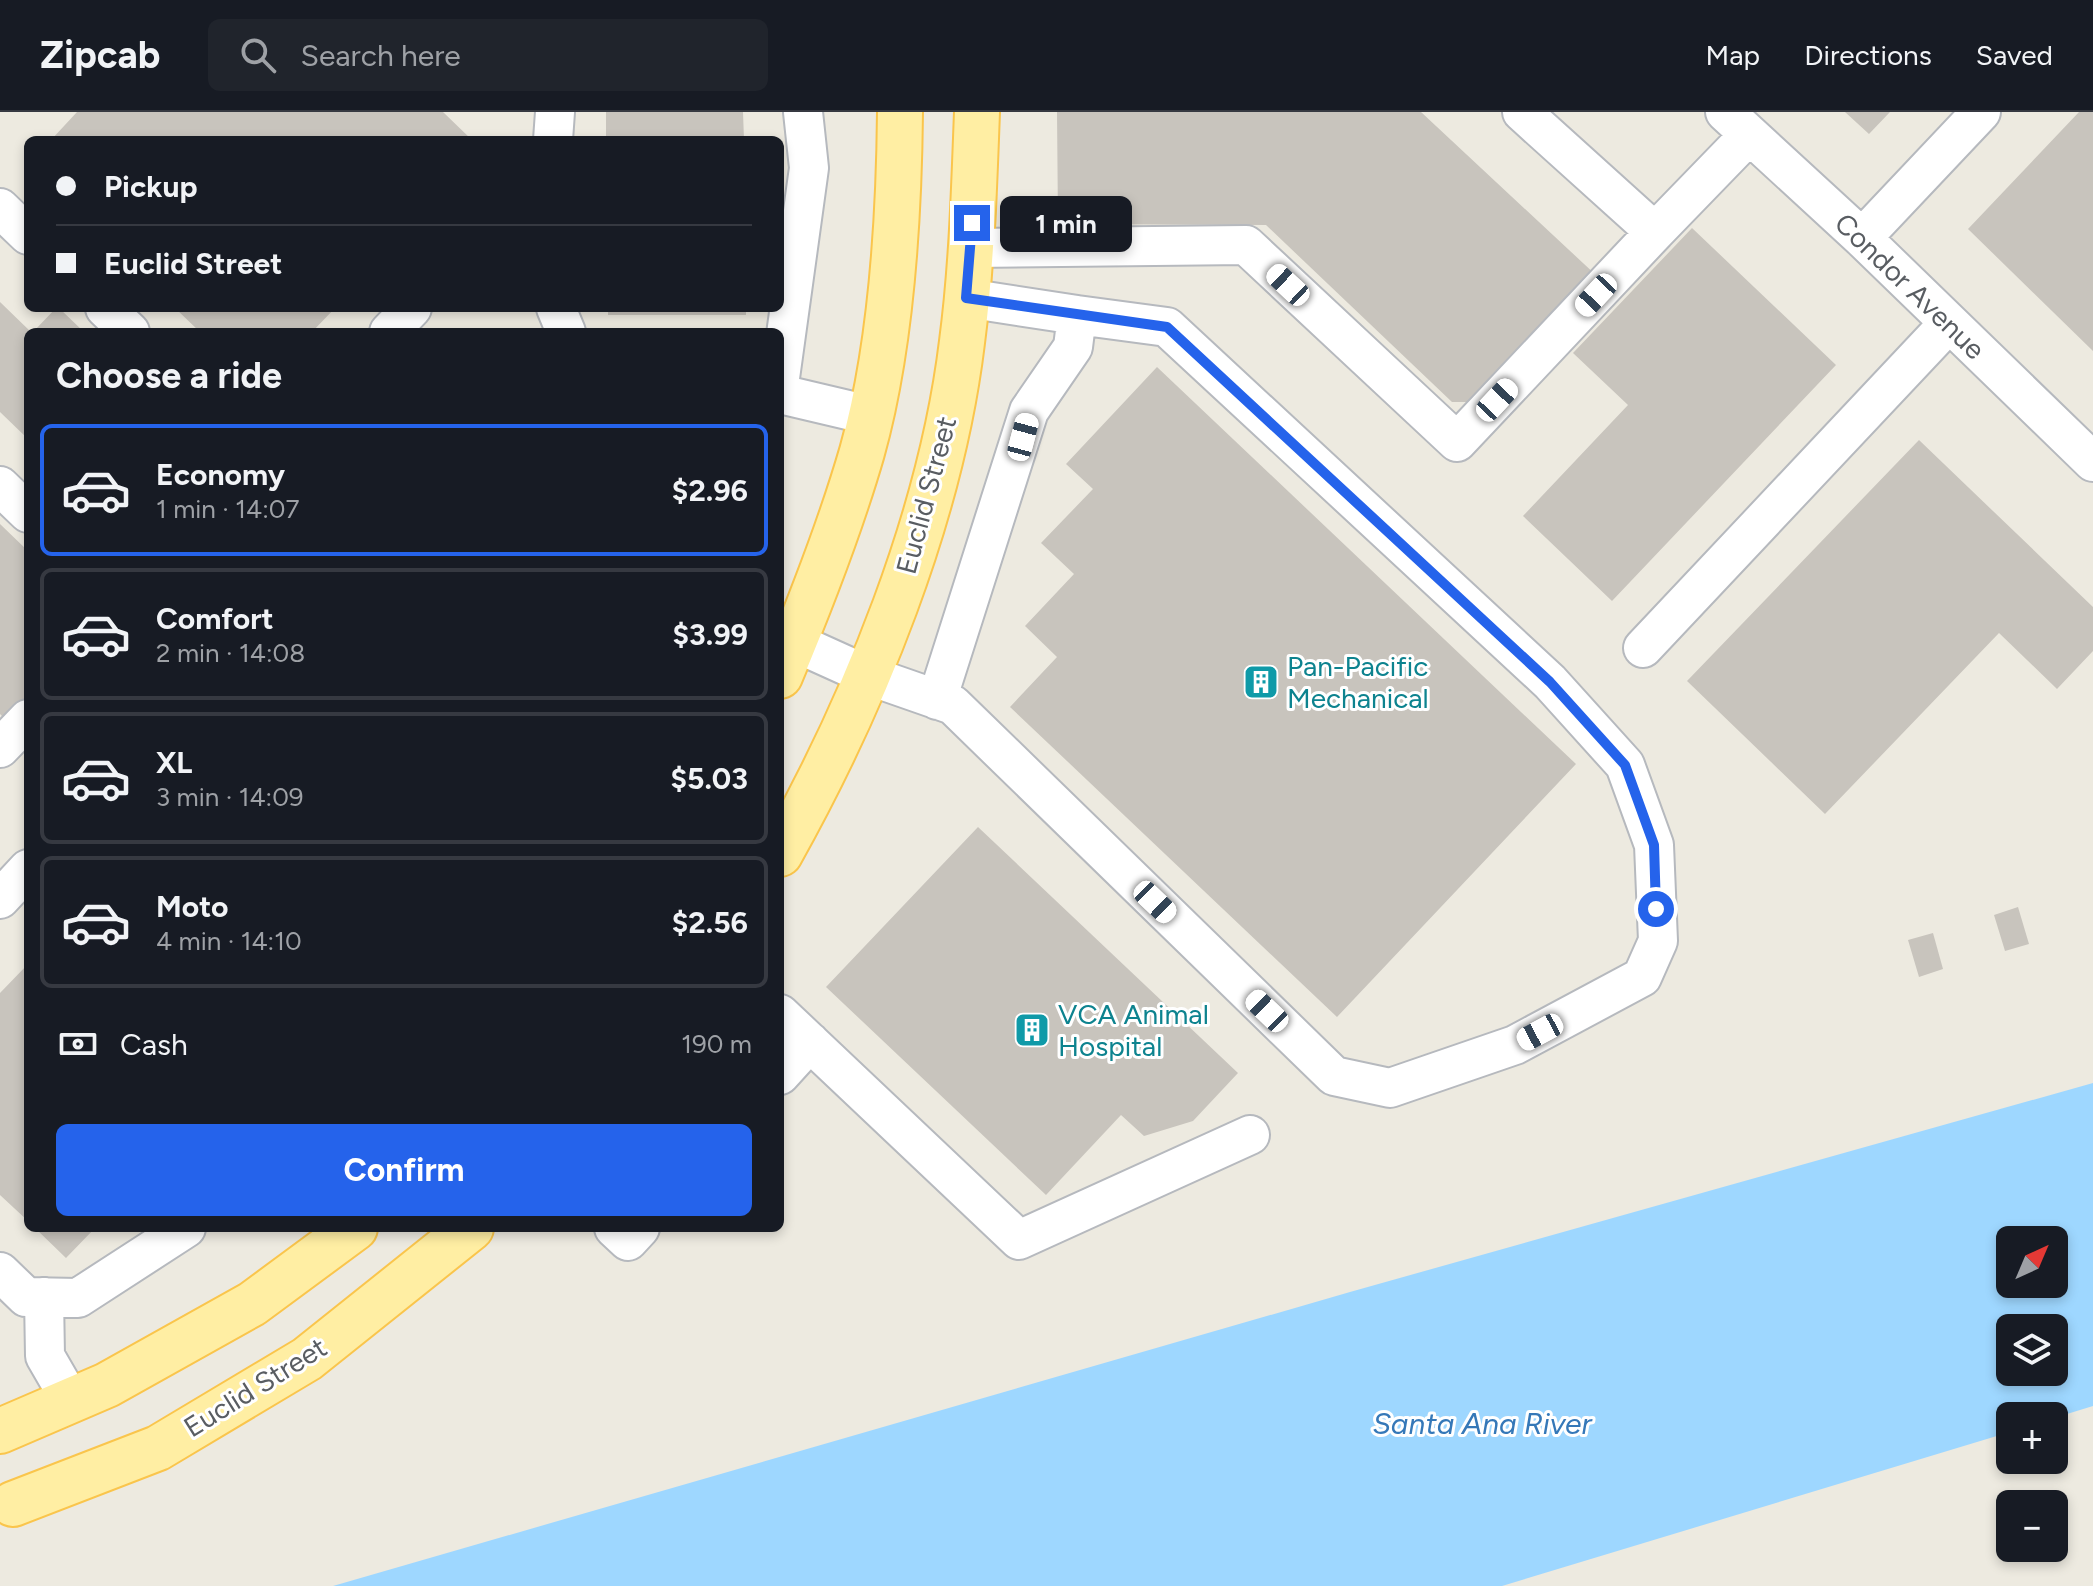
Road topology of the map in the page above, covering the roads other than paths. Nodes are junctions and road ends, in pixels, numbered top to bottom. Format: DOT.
graph roads {
  1 [pos="555,112"];
  2 [pos="803,112"];
  3 [pos="900,112"];
  4 [pos="977,112"];
  5 [pos="1522,112"];
  6 [pos="1981,112"];
  7 [pos="1737,124"];
  8 [pos="553,136"];
  9 [pos="0,208"];
  10 [pos="24,231"];
  11 [pos="1655,232"];
  12 [pos="1862,238"];
  13 [pos="971,248"];
  14 [pos="966,298"];
  15 [pos="109,312"];
  16 [pos="408,312"];
  17 [pos="1077,315"];
  18 [pos="1949,323"];
  19 [pos="126,328"];
  20 [pos="393,328"];
  21 [pos="784,349"];
  22 [pos="784,395"];
  23 [pos="869,415"];
  24 [pos="2093,462"];
  25 [pos="0,486"];
  26 [pos="24,509"];
  27 [pos="1643,648"];
  28 [pos="787,659"];
  29 [pos="867,675"];
  30 [pos="937,700"];
  31 [pos="24,723"];
  32 [pos="0,748"];
  33 [pos="784,847"];
  34 [pos="24,873"];
  35 [pos="0,899"];
  36 [pos="784,1018"];
  37 [pos="810,1042"];
  38 [pos="784,1071"];
  39 [pos="1250,1135"];
  40 [pos="180,1232"];
  41 [pos="350,1232"];
  42 [pos="466,1232"];
  43 [pos="618,1232"];
  44 [pos="636,1232"];
  45 [pos="0,1272"];
  46 [pos="44,1297"];
  47 [pos="71,1401"];
  48 [pos="0,1431"];
  49 [pos="13,1504"];
  1 -- 8 [label="street"];
  2 -- 21 [label="street"];
  3 -- 23 [label="main road"];
  4 -- 13 [label="main road, Euclid Street"];
  5 -- 11 [label="street"];
  6 -- 12 [label="street"];
  7 -- 11 [label="street"];
  7 -- 12 [label="street, Condor Avenue"];
  9 -- 10 [label="street"];
  11 -- 13 [label="street"];
  12 -- 18 [label="street, Condor Avenue"];
  13 -- 14 [label="main road, Euclid Street"];
  14 -- 17 [label="street"];
  14 -- 29 [label="main road, Euclid Street"];
  15 -- 19 [label="street"];
  16 -- 20 [label="street"];
  17 -- 30 [label="street"];
  17 -- 30 [label="street"];
  18 -- 24 [label="street, Condor Avenue"];
  18 -- 27 [label="street"];
  22 -- 23 [label="street"];
  23 -- 28 [label="main road"];
  25 -- 26 [label="street"];
  28 -- 29 [label="street"];
  29 -- 30 [label="street"];
  29 -- 33 [label="main road, Euclid Street"];
  31 -- 32 [label="street"];
  34 -- 35 [label="street"];
  36 -- 37 [label="street"];
  37 -- 38 [label="street"];
  37 -- 39 [label="street"];
  40 -- 46 [label="street"];
  41 -- 47 [label="main road"];
  42 -- 49 [label="main road, Euclid Street"];
  43 -- 44 [label="street"];
  45 -- 46 [label="street"];
  46 -- 47 [label="street"];
  47 -- 48 [label="main road"];
}
